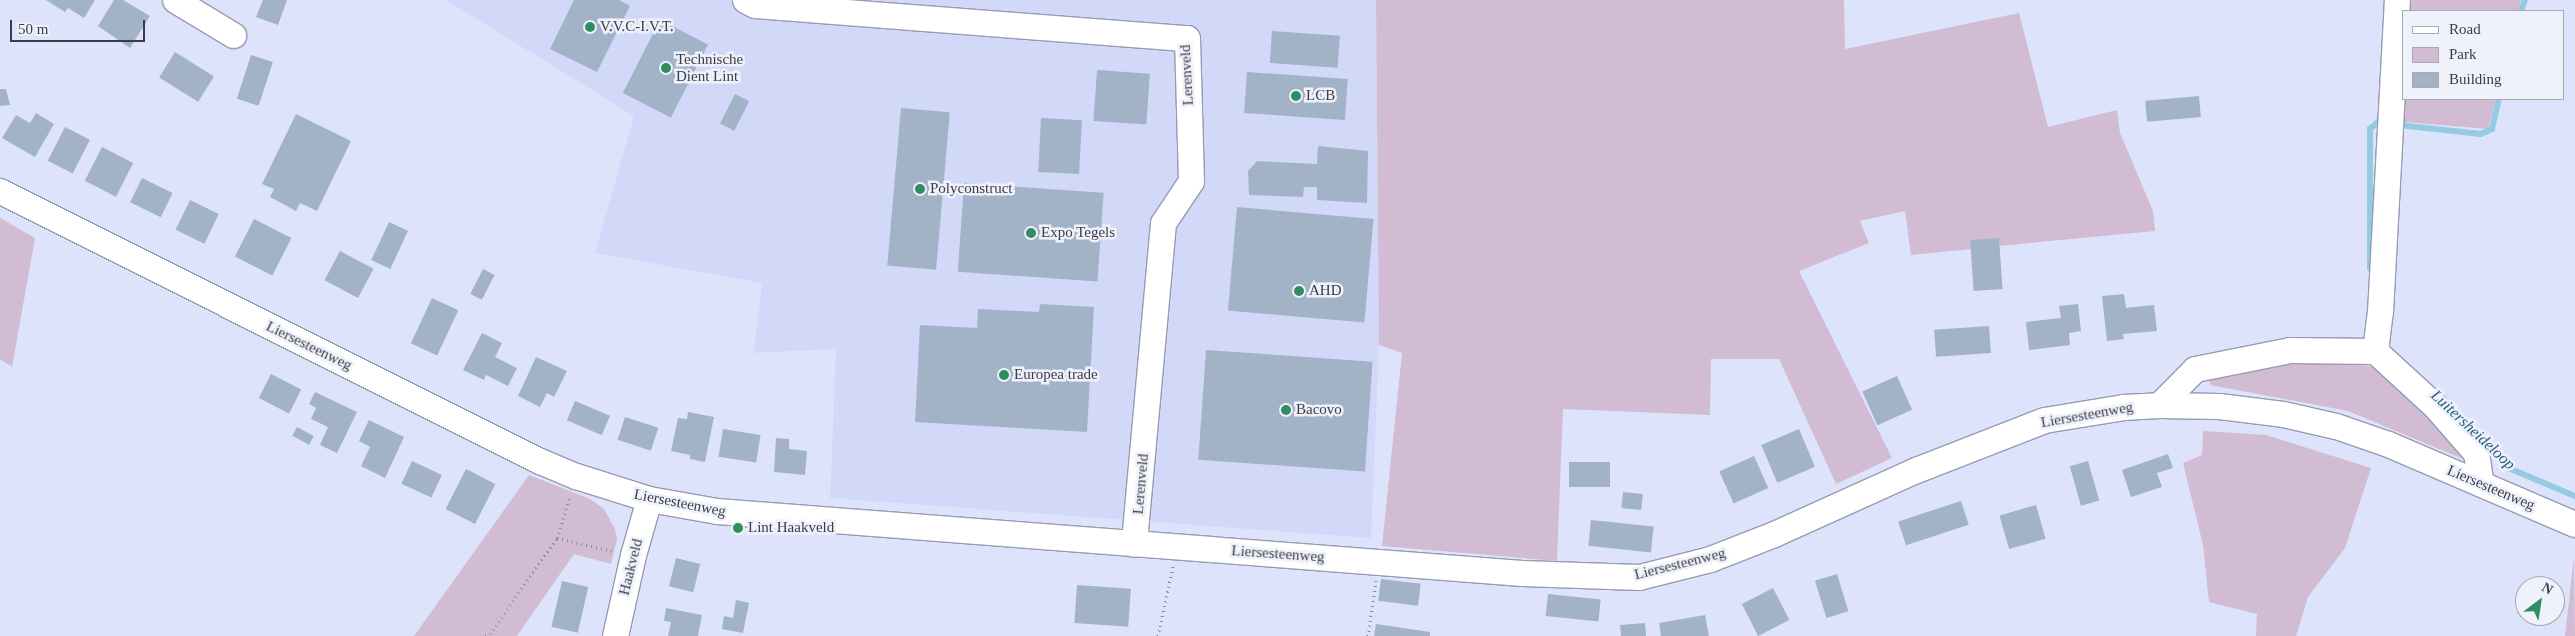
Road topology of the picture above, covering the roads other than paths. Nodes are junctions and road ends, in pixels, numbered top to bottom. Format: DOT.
graph roads {
  1 [pos="175,0"];
  2 [pos="745,0"];
  3 [pos="2396,0"];
  4 [pos="233,35"];
  5 [pos="0,191"];
  6 [pos="2375,351"];
  7 [pos="2158,405"];
  8 [pos="2481,484"];
  9 [pos="649,499"];
  10 [pos="2575,524"];
  11 [pos="1134,544"];
  12 [pos="615,636"];
  1 -- 4 [label="street"];
  2 -- 11 [label="street, Lerenveld"];
  3 -- 6 [label="street"];
  5 -- 9 [label="street, Liersesteenweg"];
  6 -- 7 [label="street"];
  6 -- 8 [label="street"];
  7 -- 8 [label="street, Liersesteenweg"];
  7 -- 11 [label="street, Liersesteenweg"];
  8 -- 10 [label="street, Liersesteenweg"];
  9 -- 11 [label="street, Liersesteenweg"];
  9 -- 12 [label="street, Haakveld"];
}
